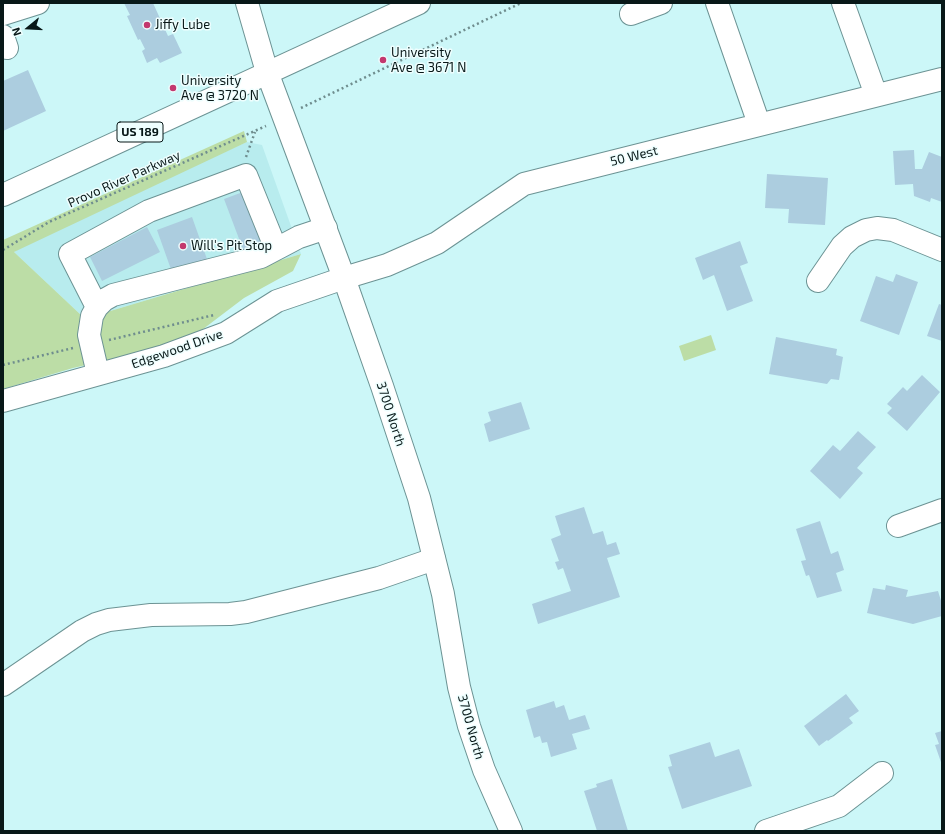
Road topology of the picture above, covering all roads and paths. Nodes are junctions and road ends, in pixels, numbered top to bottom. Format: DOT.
graph roads {
  1 [pos="38,3"];
  2 [pos="247,3"];
  3 [pos="419,3"];
  4 [pos="521,3"];
  5 [pos="661,3"];
  6 [pos="717,3"];
  7 [pos="843,3"];
  8 [pos="3,14"];
  9 [pos="631,14"];
  10 [pos="267,72"];
  11 [pos="942,79"];
  12 [pos="876,95"];
  13 [pos="285,117"];
  14 [pos="759,124"];
  15 [pos="255,131"];
  16 [pos="245,161"];
  17 [pos="3,195"];
  18 [pos="326,228"];
  19 [pos="3,250"];
  20 [pos="276,250"];
  21 [pos="942,250"];
  22 [pos="344,278"];
  23 [pos="818,281"];
  24 [pos="97,307"];
  25 [pos="98,374"];
  26 [pos="3,401"];
  27 [pos="942,510"];
  28 [pos="898,526"];
  29 [pos="434,559"];
  30 [pos="3,685"];
  31 [pos="882,773"];
  32 [pos="511,831"];
  33 [pos="766,831"];
  1 -- 8 [label="main road"];
  2 -- 10 [label="main road, 3700 North"];
  3 -- 10 [label="main road, US 189"];
  4 -- 13 [label="path, Provo River Parkway"];
  5 -- 9 [label="main road"];
  6 -- 14 [label="main road"];
  7 -- 12 [label="main road"];
  10 -- 13 [label="main road, 3700 North"];
  10 -- 17 [label="main road, US 189"];
  11 -- 12 [label="main road, 50 West"];
  12 -- 14 [label="main road, 50 West"];
  13 -- 15 [label="path, Provo River Parkway"];
  13 -- 18 [label="main road, 3700 North"];
  14 -- 22 [label="main road, 50 West"];
  15 -- 16 [label="path"];
  15 -- 19 [label="path, Provo River Parkway"];
  18 -- 20 [label="main road"];
  18 -- 22 [label="main road, 3700 North"];
  20 -- 24 [label="main road"];
  20 -- 24 [label="main road"];
  21 -- 23 [label="main road"];
  22 -- 25 [label="main road, Edgewood Drive"];
  22 -- 29 [label="main road, 3700 North"];
  24 -- 25 [label="main road"];
  25 -- 26 [label="main road, Edgewood Drive"];
  27 -- 28 [label="main road"];
  29 -- 30 [label="main road"];
  29 -- 32 [label="main road, 3700 North"];
  31 -- 33 [label="main road"];
}
